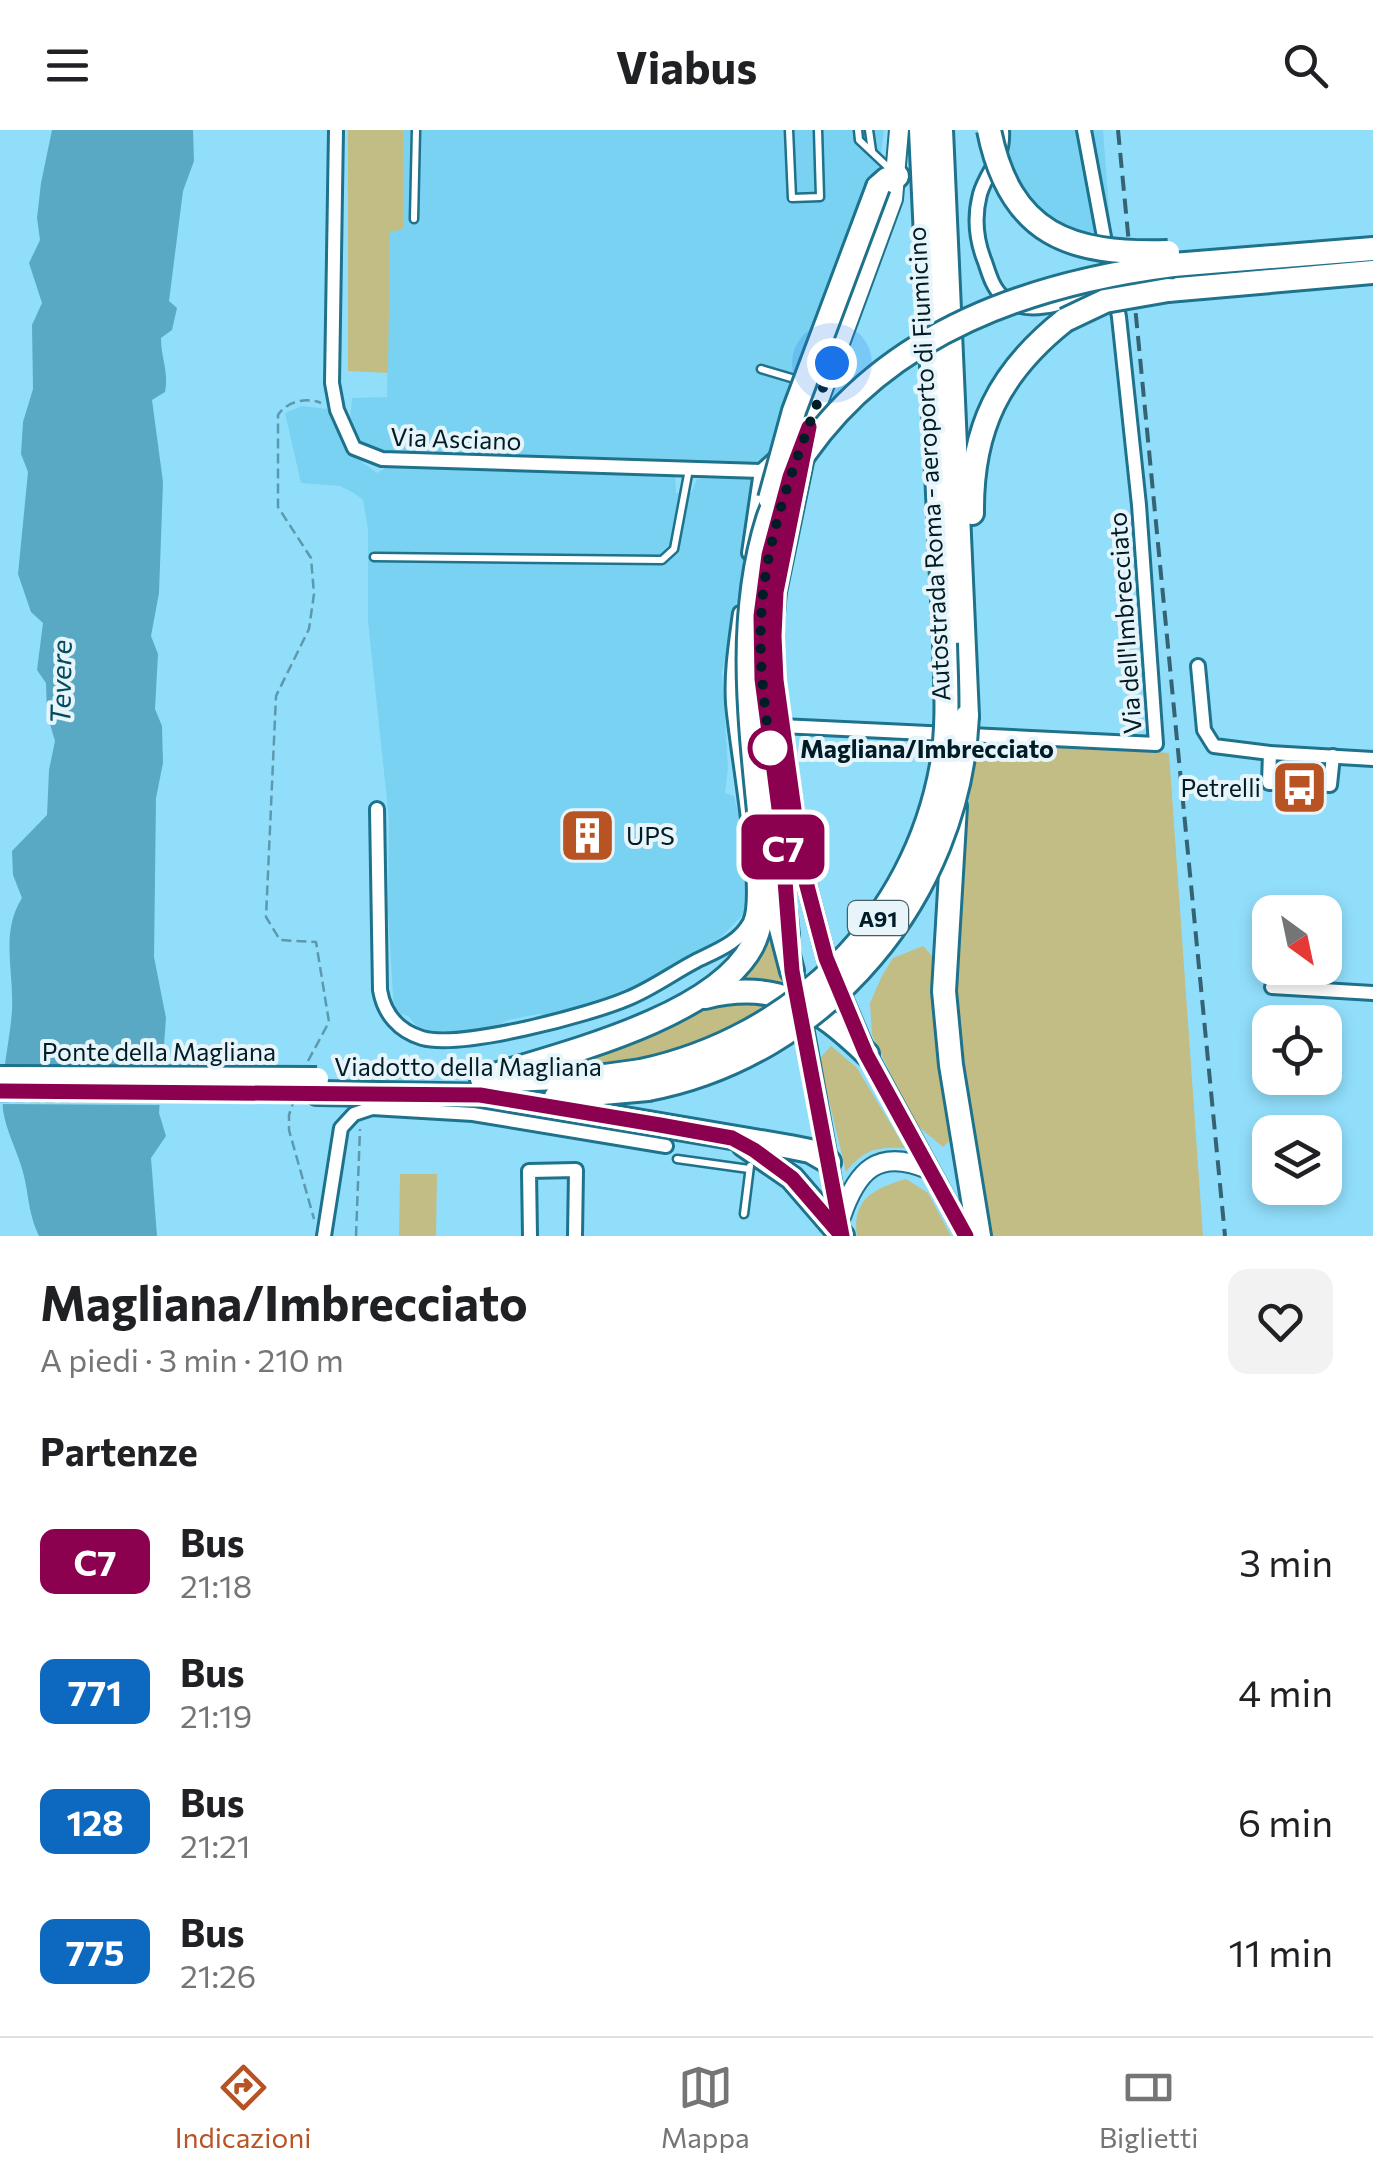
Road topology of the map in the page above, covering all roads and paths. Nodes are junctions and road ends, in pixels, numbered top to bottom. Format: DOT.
graph roads {
  1 [pos="336,130"];
  2 [pos="416,130"];
  3 [pos="789,130"];
  4 [pos="818,130"];
  5 [pos="858,130"];
  6 [pos="869,130"];
  7 [pos="899,130"];
  8 [pos="920,130"];
  9 [pos="940,130"];
  10 [pos="989,130"];
  11 [pos="1002,130"];
  12 [pos="1084,130"];
  13 [pos="872,152"];
  14 [pos="888,182"];
  15 [pos="414,219"];
  16 [pos="1373,248"];
  17 [pos="1271,255"];
  18 [pos="1373,272"];
  19 [pos="1112,286"];
  20 [pos="940,351"];
  21 [pos="760,368"];
  22 [pos="822,390"];
  23 [pos="337,410"];
  24 [pos="809,427"];
  25 [pos="689,468"];
  26 [pos="761,471"];
  27 [pos="767,522"];
  28 [pos="374,556"];
  29 [pos="965,641"];
  30 [pos="1198,666"];
  31 [pos="762,679"];
  32 [pos="732,682"];
  33 [pos="782,726"];
  34 [pos="1270,753"];
  35 [pos="1332,756"];
  36 [pos="1373,759"];
  37 [pos="955,802"];
  38 [pos="376,809"];
  39 [pos="766,871"];
  40 [pos="792,971"];
  41 [pos="1268,990"];
  42 [pos="1373,994"];
  43 [pos="798,1001"];
  44 [pos="681,1005"];
  45 [pos="866,1054"];
  46 [pos="0,1078"];
  47 [pos="644,1080"];
  48 [pos="315,1084"];
  49 [pos="616,1084"];
  50 [pos="486,1088"];
  51 [pos="0,1092"];
  52 [pos="0,1101"];
  53 [pos="367,1105"];
  54 [pos="289,1115"];
  55 [pos="732,1138"];
  56 [pos="666,1146"];
  57 [pos="677,1159"];
  58 [pos="752,1159"];
  59 [pos="829,1162"];
  60 [pos="928,1169"];
  61 [pos="744,1214"];
  62 [pos="841,1229"];
  63 [pos="324,1236"];
  64 [pos="356,1236"];
  65 [pos="530,1236"];
  66 [pos="575,1236"];
  67 [pos="966,1236"];
  68 [pos="979,1236"];
  1 -- 23 [label="street, Via Asciano"];
  2 -- 15 [label="lane"];
  3 -- 4 [label="lane"];
  5 -- 13 [label="lane"];
  6 -- 13 [label="lane"];
  7 -- 14 [label="main road"];
  8 -- 20 [label="highway, Autostrada Roma - aeroporto di Fiumicino / A91"];
  9 -- 20 [label="highway, Autostrada Roma - aeroporto di Fiumicino / A91"];
  10 -- 17 [label="highway, bridge"];
  11 -- 19 [label="street"];
  12 -- 19 [label="street, Via dell'Imbrecciato"];
  13 -- 14 [label="lane"];
  14 -- 22 [label="main road"];
  14 -- 27 [label="highway, bridge"];
  16 -- 17 [label="highway"];
  17 -- 27 [label="highway, bridge"];
  18 -- 29 [label="highway, bridge"];
  19 -- 33 [label="street, Via dell'Imbrecciato"];
  20 -- 29 [label="highway, Autostrada Roma - aeroporto di Fiumicino / A91"];
  20 -- 47 [label="highway, Autostrada Roma - aeroporto di Fiumicino / A91, bridge"];
  21 -- 22 [label="lane"];
  22 -- 24 [label="main road"];
  23 -- 25 [label="street, Via Asciano"];
  23 -- 48 [label="path"];
  24 -- 26 [label="street"];
  24 -- 31 [label="main road"];
  24 -- 33 [label="main road"];
  25 -- 26 [label="street, Via Asciano"];
  25 -- 28 [label="lane"];
  26 -- 32 [label="street"];
  27 -- 39 [label="highway, bridge"];
  29 -- 37 [label="highway, Autostrada Roma - aeroporto di Fiumicino / A91, bridge"];
  30 -- 34 [label="street"];
  31 -- 32 [label="street"];
  31 -- 40 [label="main road"];
  32 -- 38 [label="street"];
  33 -- 45 [label="main road"];
  34 -- 35 [label="street"];
  34 -- 35 [label="street"];
  35 -- 36 [label="street"];
  37 -- 47 [label="highway, Autostrada Roma - aeroporto di Fiumicino / A91, bridge"];
  37 -- 68 [label="highway"];
  39 -- 40 [label="highway"];
  39 -- 44 [label="highway"];
  40 -- 43 [label="main road"];
  41 -- 42 [label="street"];
  43 -- 44 [label="highway"];
  43 -- 45 [label="highway"];
  43 -- 59 [label="main road"];
  44 -- 50 [label="highway"];
  45 -- 60 [label="main road"];
  46 -- 48 [label="highway, Ponte della Magliana, bridge"];
  47 -- 49 [label="highway, Autostrada Roma - aeroporto di Fiumicino / A91"];
  48 -- 50 [label="highway, Viadotto della Magliana"];
  48 -- 51 [label="highway, Ponte della Magliana"];
  48 -- 52 [label="path, bridge"];
  48 -- 53 [label="highway, Viadotto della Magliana"];
  49 -- 50 [label="highway, Viadotto della Magliana"];
  50 -- 53 [label="highway, Viadotto della Magliana"];
  50 -- 55 [label="highway"];
  53 -- 56 [label="street"];
  53 -- 63 [label="street"];
  53 -- 64 [label="path"];
  54 -- 63 [label="path"];
  55 -- 58 [label="highway"];
  55 -- 59 [label="highway"];
  57 -- 58 [label="lane"];
  58 -- 61 [label="lane"];
  58 -- 62 [label="highway"];
  59 -- 62 [label="main road"];
  60 -- 62 [label="main road"];
  60 -- 67 [label="main road"];
  65 -- 66 [label="street"];
}
